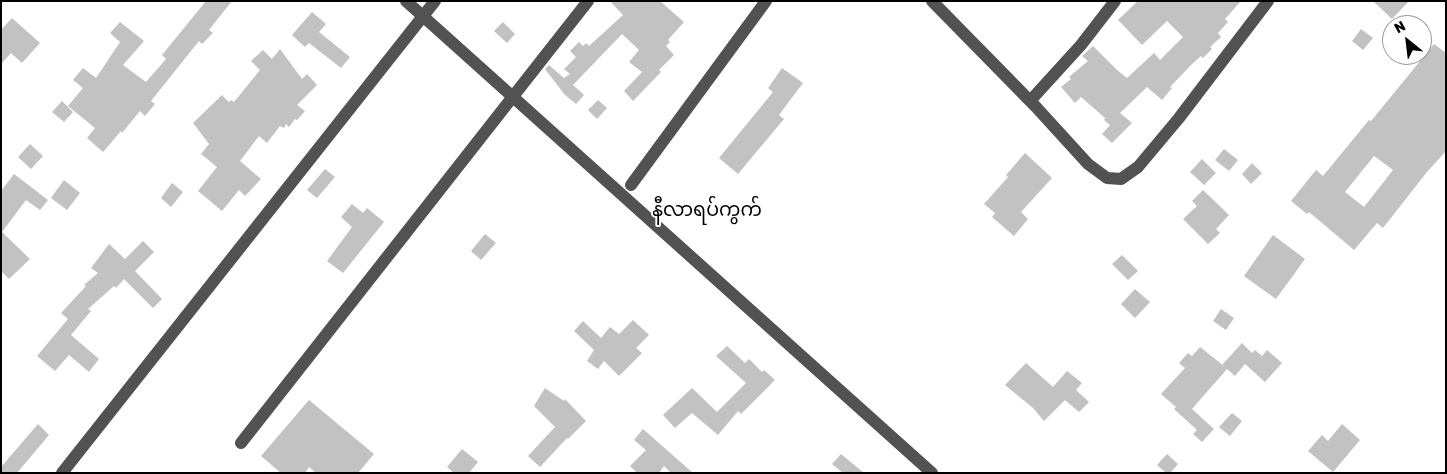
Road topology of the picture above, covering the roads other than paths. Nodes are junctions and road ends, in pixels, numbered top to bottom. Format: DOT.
graph roads {
  1 [pos="406,1"];
  2 [pos="435,1"];
  3 [pos="588,1"];
  4 [pos="766,1"];
  5 [pos="1116,1"];
  6 [pos="1268,1"];
  7 [pos="937,3"];
  8 [pos="423,17"];
  9 [pos="513,97"];
  10 [pos="1030,101"];
  11 [pos="631,185"];
  12 [pos="241,443"];
  13 [pos="62,473"];
  14 [pos="932,473"];
  1 -- 8 [label="street"];
  2 -- 8 [label="street"];
  3 -- 9 [label="street"];
  4 -- 11 [label="street"];
  5 -- 10 [label="street"];
  6 -- 10 [label="street"];
  7 -- 10 [label="street"];
  8 -- 9 [label="street"];
  8 -- 13 [label="street"];
  9 -- 12 [label="street"];
  9 -- 14 [label="street"];
}
